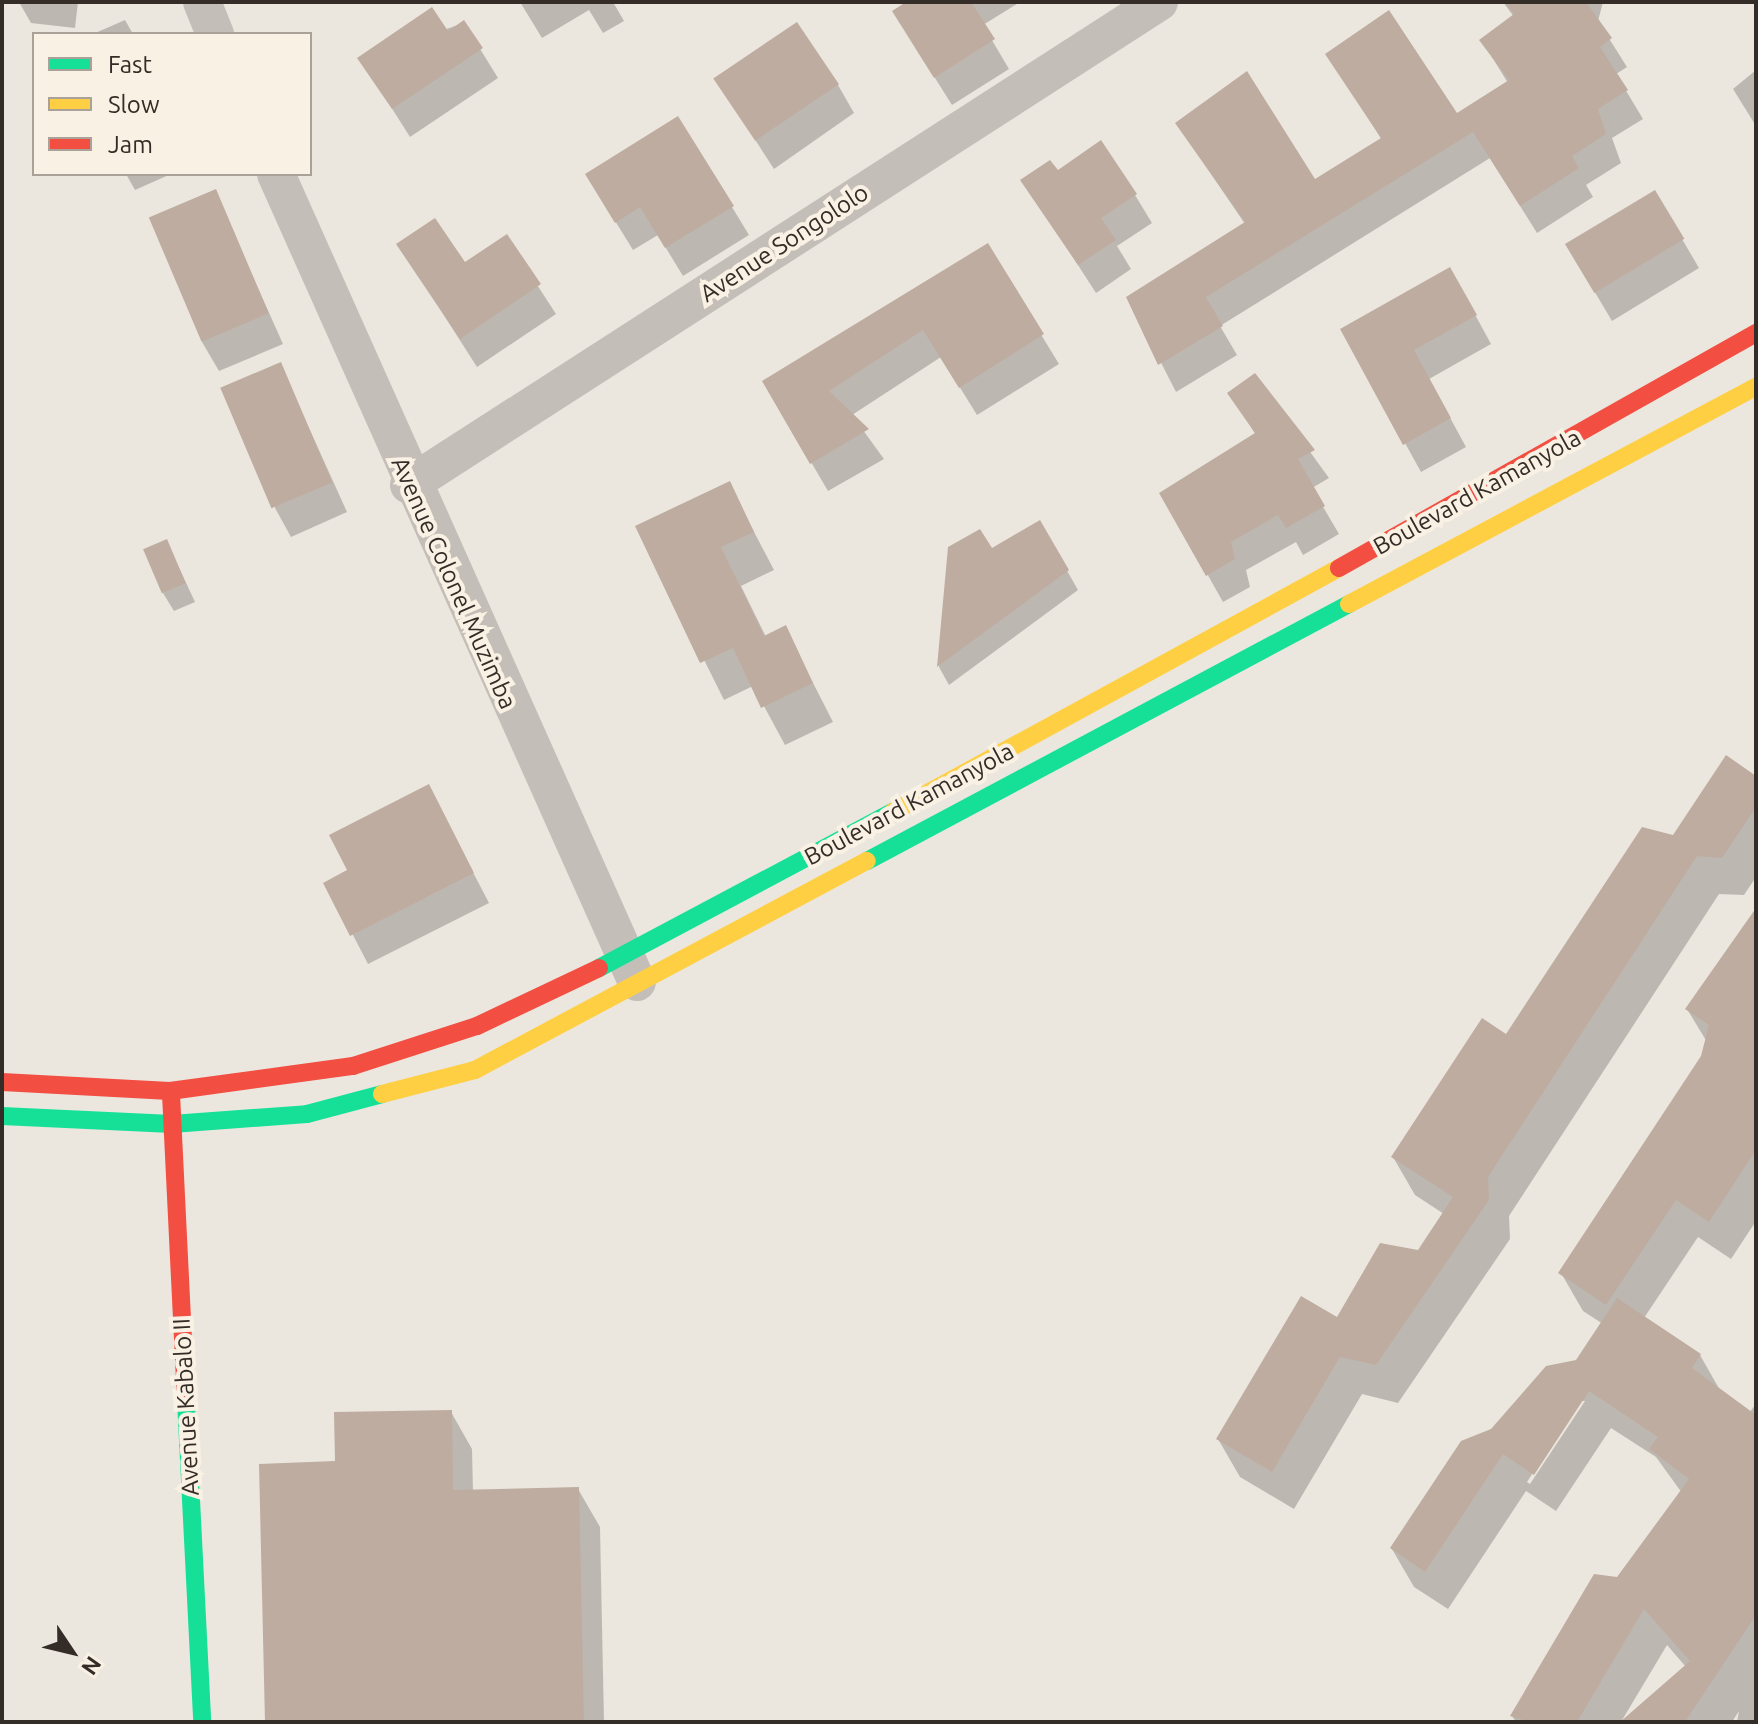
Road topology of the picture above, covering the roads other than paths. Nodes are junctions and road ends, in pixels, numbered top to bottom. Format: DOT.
graph roads {
  1 [pos="1159,2"];
  2 [pos="277,176"];
  3 [pos="1756,333"];
  4 [pos="1756,387"];
  5 [pos="409,485"];
  6 [pos="1298,591"];
  7 [pos="1316,623"];
  8 [pos="632,972"];
  9 [pos="2,1082"];
  10 [pos="170,1091"];
  11 [pos="2,1116"];
  12 [pos="172,1124"];
  13 [pos="202,1722"];
  1 -- 5 [label="street, Avenue Songololo"];
  2 -- 5 [label="street, Avenue Colonel Muzimba"];
  3 -- 6 [label="main road, Boulevard Kamanyola"];
  4 -- 7 [label="main road, Boulevard Kamanyola"];
  5 -- 8 [label="street, Avenue Colonel Muzimba"];
  6 -- 7 [label="main road"];
  6 -- 8 [label="main road, Boulevard Kamanyola"];
  7 -- 8 [label="main road, Boulevard Kamanyola"];
  8 -- 10 [label="main road, Boulevard Kamanyola"];
  8 -- 12 [label="main road, Boulevard Kamanyola"];
  9 -- 10 [label="main road, Boulevard Kamanyola"];
  10 -- 12 [label="main road, Avenue Kabalo II"];
  11 -- 12 [label="main road, Boulevard Kamanyola"];
  12 -- 13 [label="main road, Avenue Kabalo II"];
}
